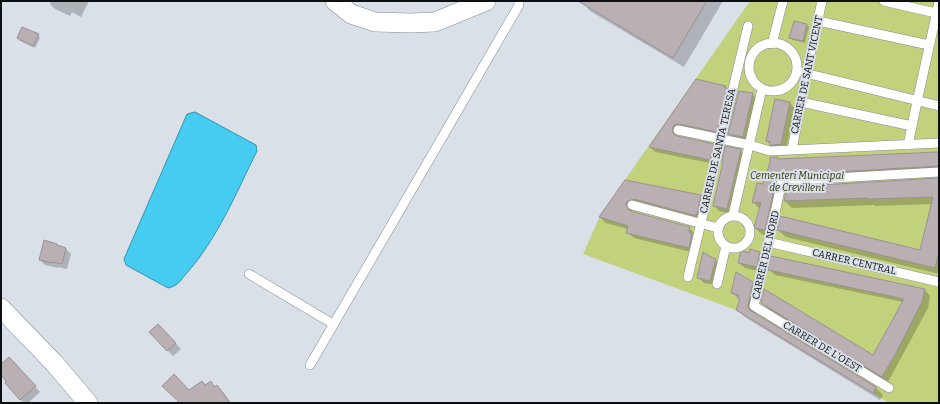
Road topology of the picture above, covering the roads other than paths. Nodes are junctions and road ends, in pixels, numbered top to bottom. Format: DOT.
graph roads {
  1 [pos="335,1"];
  2 [pos="486,1"];
  3 [pos="519,1"];
  4 [pos="783,1"];
  5 [pos="822,1"];
  6 [pos="884,1"];
  7 [pos="939,2"];
  8 [pos="936,13"];
  9 [pos="818,21"];
  10 [pos="748,26"];
  11 [pos="772,44"];
  12 [pos="929,45"];
  13 [pos="739,65"];
  14 [pos="750,67"];
  15 [pos="801,73"];
  16 [pos="762,89"];
  17 [pos="801,102"];
  18 [pos="917,102"];
  19 [pos="939,106"];
  20 [pos="912,126"];
  21 [pos="678,130"];
  22 [pos="721,139"];
  23 [pos="939,143"];
  24 [pos="750,145"];
  25 [pos="908,145"];
  26 [pos="792,150"];
  27 [pos="939,172"];
  28 [pos="632,205"];
  29 [pos="733,215"];
  30 [pos="701,224"];
  31 [pos="718,228"];
  32 [pos="768,242"];
  33 [pos="726,246"];
  34 [pos="249,274"];
  35 [pos="688,277"];
  36 [pos="939,282"];
  37 [pos="717,284"];
  38 [pos="754,306"];
  39 [pos="1,308"];
  40 [pos="333,324"];
  41 [pos="310,365"];
  42 [pos="889,388"];
  43 [pos="88,403"];
  1 -- 2 [label="street"];
  3 -- 40 [label="lane"];
  4 -- 11 [label="lane"];
  5 -- 9 [label="lane, CARRER DE SANT VICENT"];
  6 -- 8 [label="lane"];
  7 -- 8 [label="lane"];
  8 -- 12 [label="lane"];
  9 -- 12 [label="lane"];
  9 -- 15 [label="lane, CARRER DE SANT VICENT"];
  10 -- 13 [label="lane, CARRER DE SANTA TERESA"];
  11 -- 14 [label="lane"];
  11 -- 15 [label="lane"];
  12 -- 18 [label="lane"];
  13 -- 14 [label="lane"];
  13 -- 22 [label="lane, CARRER DE SANTA TERESA"];
  14 -- 16 [label="lane"];
  15 -- 16 [label="lane"];
  15 -- 17 [label="lane, CARRER DE SANT VICENT"];
  15 -- 18 [label="lane"];
  16 -- 24 [label="lane"];
  17 -- 20 [label="lane"];
  17 -- 26 [label="lane, CARRER DE SANT VICENT"];
  18 -- 19 [label="lane"];
  18 -- 20 [label="lane"];
  20 -- 25 [label="lane"];
  21 -- 22 [label="lane"];
  22 -- 24 [label="lane"];
  22 -- 30 [label="lane, CARRER DE SANTA TERESA"];
  23 -- 25 [label="lane"];
  24 -- 26 [label="lane"];
  24 -- 29 [label="lane"];
  25 -- 26 [label="lane"];
  27 -- 32 [label="lane, CARRER DEL NORD"];
  28 -- 30 [label="lane"];
  29 -- 31 [label="lane"];
  29 -- 33 [label="lane"];
  30 -- 31 [label="lane"];
  30 -- 35 [label="lane, CARRER DE SANTA TERESA"];
  31 -- 33 [label="lane"];
  32 -- 36 [label="lane, CARRER CENTRAL"];
  32 -- 38 [label="lane, CARRER DEL NORD"];
  33 -- 37 [label="lane"];
  34 -- 40 [label="lane"];
  38 -- 42 [label="lane, CARRER DE L'OEST"];
  39 -- 43 [label="street"];
  40 -- 41 [label="lane"];
}
